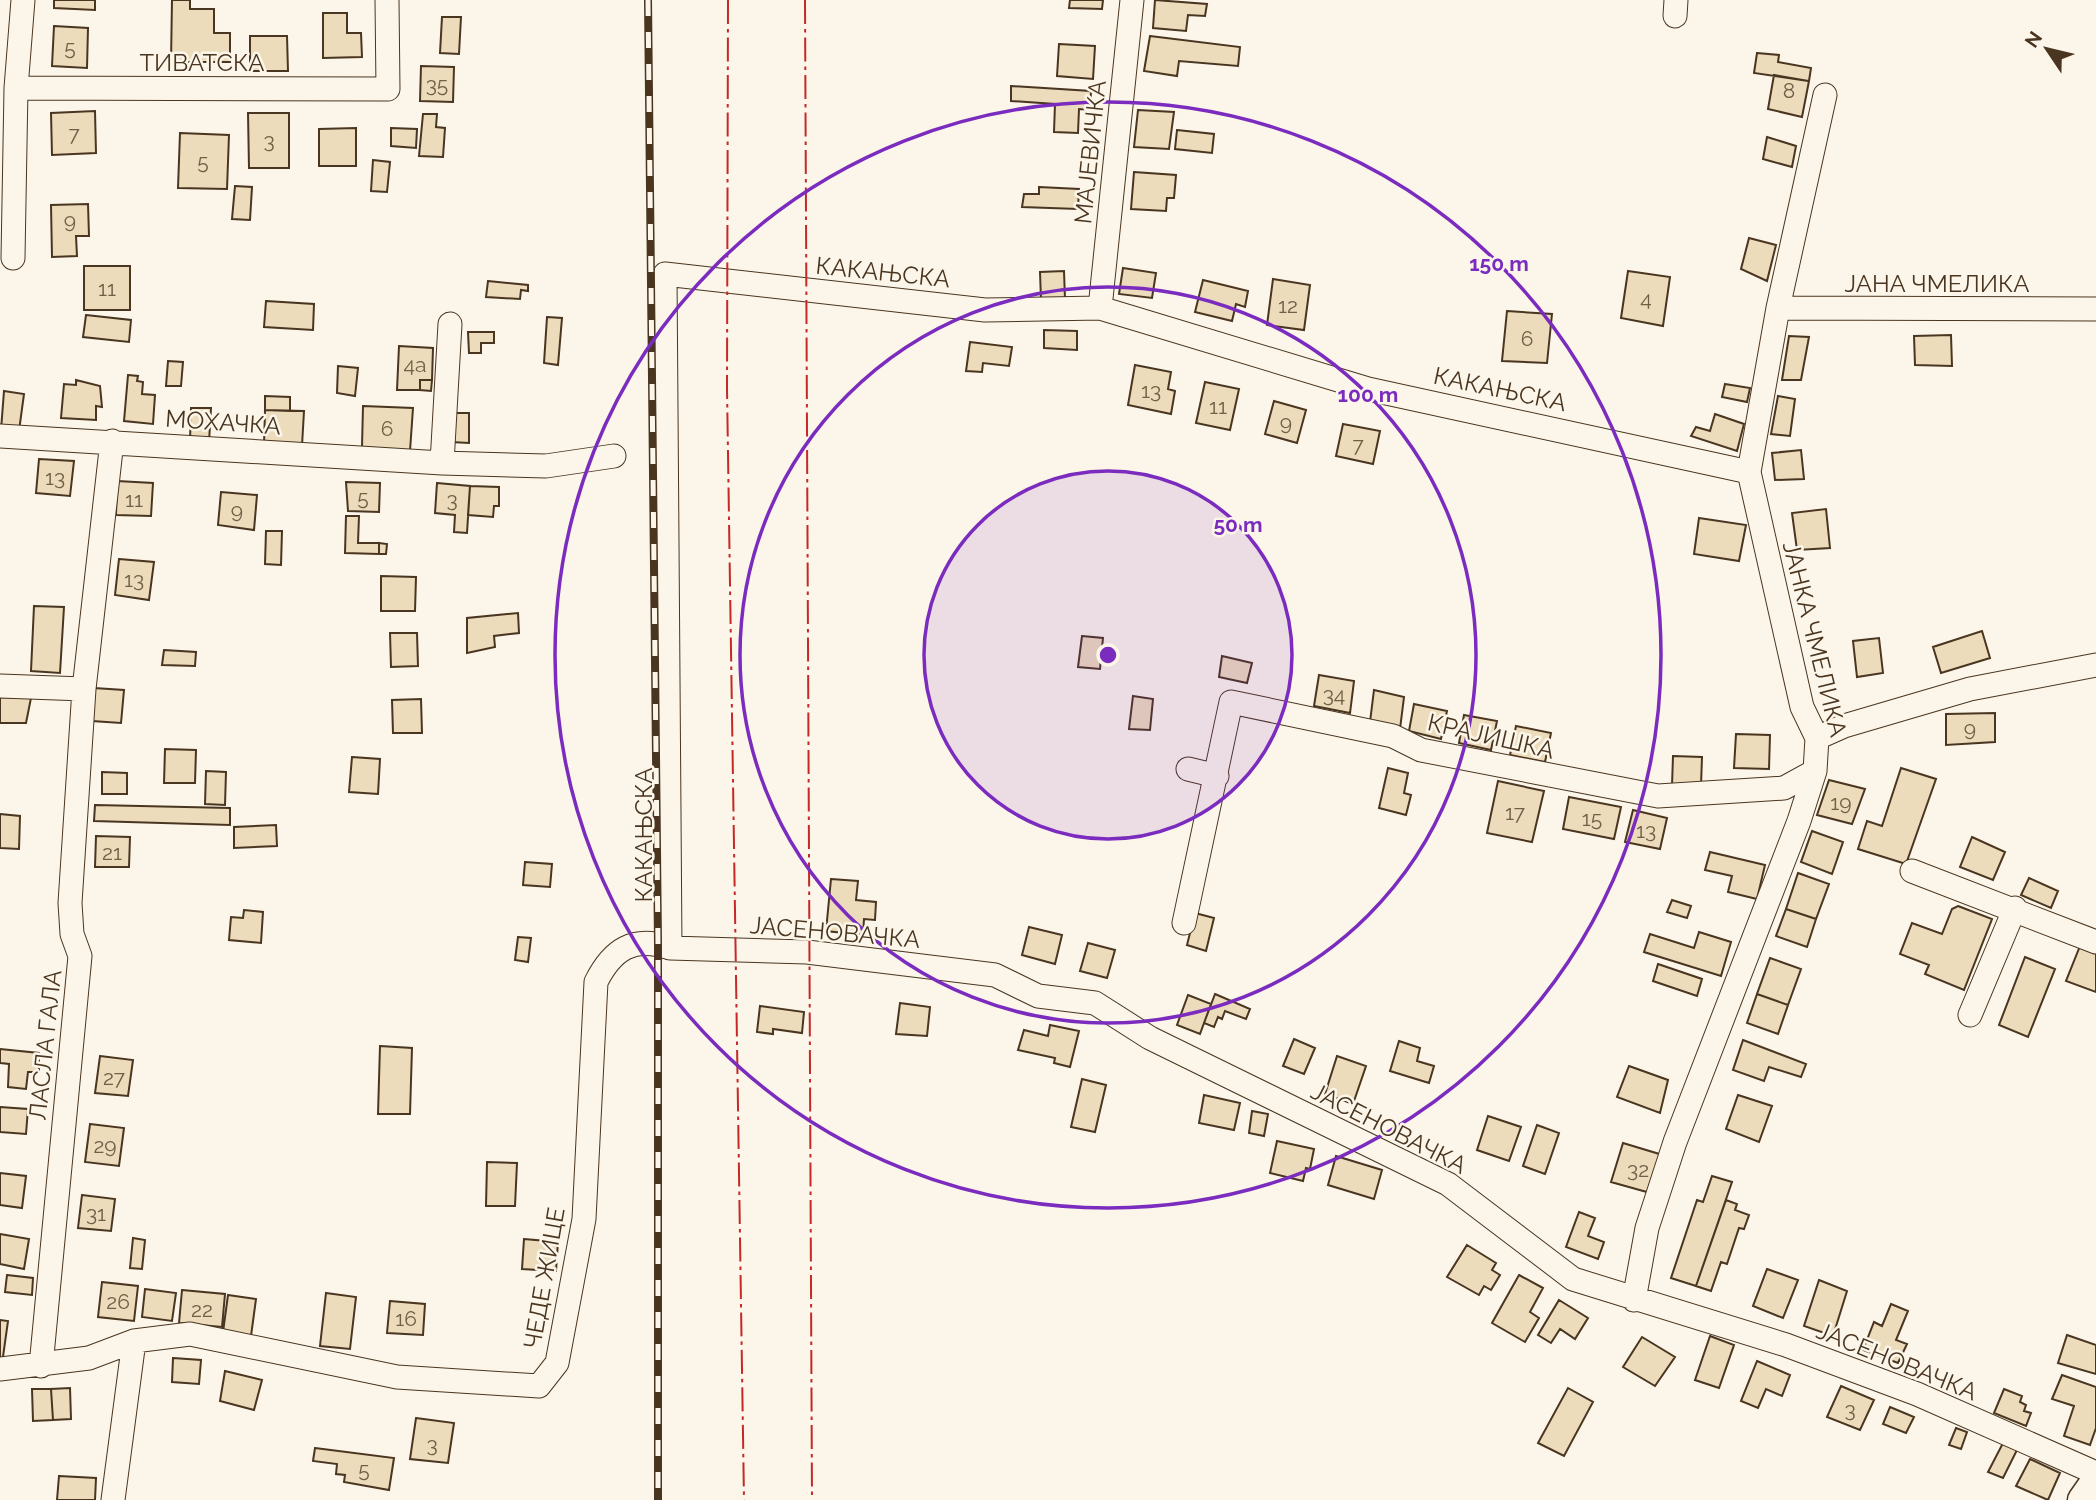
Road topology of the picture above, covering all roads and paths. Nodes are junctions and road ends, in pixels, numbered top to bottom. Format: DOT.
graph roads {
  1 [pos="23,0"];
  2 [pos="387,0"];
  3 [pos="1132,0"];
  4 [pos="16,88"];
  5 [pos="1825,95"];
  6 [pos="13,258"];
  7 [pos="1100,309"];
  8 [pos="1778,309"];
  9 [pos="2096,309"];
  10 [pos="450,324"];
  11 [pos="0,436"];
  12 [pos="112,441"];
  13 [pos="614,456"];
  14 [pos="442,463"];
  15 [pos="1749,472"];
  16 [pos="2096,665"];
  17 [pos="0,686"];
  18 [pos="84,689"];
  19 [pos="1817,738"];
  20 [pos="1188,769"];
  21 [pos="1815,771"];
  22 [pos="1217,776"];
  23 [pos="1912,871"];
  24 [pos="2015,908"];
  25 [pos="1184,923"];
  26 [pos="2096,942"];
  27 [pos="670,948"];
  28 [pos="1970,1014"];
  29 [pos="1634,1300"];
  30 [pos="134,1341"];
  31 [pos="41,1366"];
  32 [pos="0,1369"];
  33 [pos="2096,1473"];
  34 [pos="2096,1480"];
  35 [pos="113,1500"];
  36 [pos="2082,1500"];
  1 -- 4 [label="street"];
  2 -- 4 [label="street, ТИВАТСКА"];
  3 -- 7 [label="street, МАЈЕВИЧКА"];
  4 -- 6 [label="street"];
  5 -- 8 [label="street, ЈАНКА ЧМЕЛИКА"];
  7 -- 15 [label="street, КАКАЊСКА"];
  7 -- 27 [label="street, КАКАЊСКА"];
  8 -- 9 [label="street, ЈАНА ЧМЕЛИКА"];
  8 -- 15 [label="street, ЈАНКА ЧМЕЛИКА"];
  10 -- 14 [label="street"];
  11 -- 12 [label="street, МОХАЧКА"];
  12 -- 14 [label="street, МОХАЧКА"];
  12 -- 18 [label="street, ЛАСЛА ГАЛА"];
  13 -- 14 [label="street, МОХАЧКА"];
  15 -- 19 [label="street, ЈАНКА ЧМЕЛИКА"];
  16 -- 19 [label="street"];
  17 -- 18 [label="street"];
  18 -- 31 [label="street, ЛАСЛА ГАЛА"];
  19 -- 21 [label="street, ЈАНКА ЧМЕЛИКА"];
  20 -- 22 [label="street"];
  21 -- 22 [label="street, КРАЈИШКА"];
  21 -- 29 [label="street, ЈАНКА ЧМЕЛИКА"];
  22 -- 25 [label="street, КРАЈИШКА"];
  23 -- 24 [label="street"];
  24 -- 26 [label="street"];
  24 -- 28 [label="street"];
  27 -- 29 [label="street, ЈАСЕНОВАЧКА"];
  27 -- 30 [label="street, ЧЕДЕ ЖИЦЕ"];
  29 -- 33 [label="street, ЈАСЕНОВАЧКА"];
  30 -- 31 [label="street, ЧЕДЕ ЖИЦЕ"];
  30 -- 35 [label="street"];
  31 -- 32 [label="street, ЧЕДЕ ЖИЦЕ"];
  34 -- 36 [label="street"];
}
